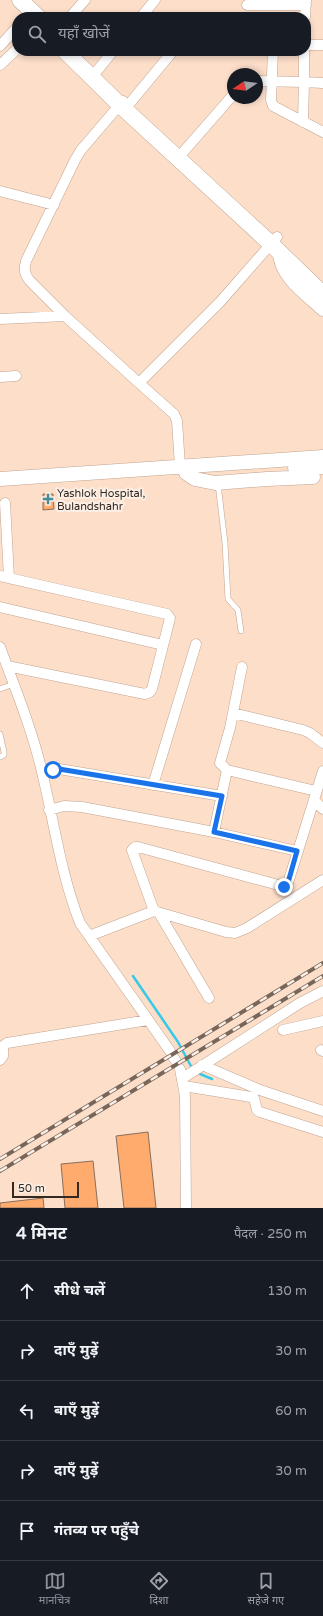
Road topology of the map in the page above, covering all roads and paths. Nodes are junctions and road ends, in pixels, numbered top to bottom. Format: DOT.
graph roads {
  1 [pos="10,0"];
  2 [pos="85,0"];
  3 [pos="155,0"];
  4 [pos="306,3"];
  5 [pos="247,5"];
  6 [pos="24,12"];
  7 [pos="74,12"];
  8 [pos="145,12"];
  9 [pos="12,32"];
  10 [pos="311,45"];
  11 [pos="323,45"];
  12 [pos="0,46"];
  13 [pos="12,53"];
  14 [pos="72,56"];
  15 [pos="80,56"];
  16 [pos="109,56"];
  17 [pos="169,56"];
  18 [pos="273,56"];
  19 [pos="304,56"];
  20 [pos="0,65"];
  21 [pos="95,74"];
  22 [pos="263,81"];
  23 [pos="272,81"];
  24 [pos="304,82"];
  25 [pos="323,83"];
  26 [pos="125,102"];
  27 [pos="227,102"];
  28 [pos="303,122"];
  29 [pos="323,132"];
  30 [pos="180,155"];
  31 [pos="0,191"];
  32 [pos="54,205"];
  33 [pos="276,245"];
  34 [pos="323,280"];
  35 [pos="323,294"];
  36 [pos="323,309"];
  37 [pos="65,316"];
  38 [pos="0,319"];
  39 [pos="16,376"];
  40 [pos="0,377"];
  41 [pos="139,383"];
  42 [pos="323,457"];
  43 [pos="323,467"];
  44 [pos="186,470"];
  45 [pos="323,477"];
  46 [pos="0,479"];
  47 [pos="218,483"];
  48 [pos="0,485"];
  49 [pos="4,503"];
  50 [pos="5,577"];
  51 [pos="0,608"];
  52 [pos="241,631"];
  53 [pos="196,644"];
  54 [pos="163,645"];
  55 [pos="0,648"];
  56 [pos="7,666"];
  57 [pos="242,667"];
  58 [pos="14,684"];
  59 [pos="0,689"];
  60 [pos="233,713"];
  61 [pos="0,734"];
  62 [pos="323,743"];
  63 [pos="0,757"];
  64 [pos="227,770"];
  65 [pos="323,770"];
  66 [pos="42,773"];
  67 [pos="153,785"];
  68 [pos="222,796"];
  69 [pos="315,796"];
  70 [pos="323,809"];
  71 [pos="49,810"];
  72 [pos="214,832"];
  73 [pos="297,851"];
  74 [pos="323,880"];
  75 [pos="156,912"];
  76 [pos="89,936"];
  77 [pos="323,991"];
  78 [pos="209,998"];
  79 [pos="148,1020"];
  80 [pos="323,1021"];
  81 [pos="283,1030"];
  82 [pos="0,1060"];
  83 [pos="202,1065"];
  84 [pos="178,1067"];
  85 [pos="323,1111"];
  86 [pos="323,1132"];
  87 [pos="186,1208"];
  1 -- 6 [label="main road"];
  2 -- 7 [label="street"];
  3 -- 8 [label="street"];
  4 -- 5 [label="street"];
  9 -- 12 [label="street"];
  10 -- 11 [label="street"];
  13 -- 20 [label="street"];
  14 -- 21 [label="main road"];
  15 -- 21 [label="main road"];
  16 -- 21 [label="street"];
  17 -- 26 [label="street"];
  18 -- 23 [label="street"];
  19 -- 24 [label="street"];
  21 -- 26 [label="main road"];
  22 -- 23 [label="street"];
  23 -- 24 [label="street"];
  23 -- 28 [label="street"];
  24 -- 25 [label="street"];
  24 -- 28 [label="street"];
  26 -- 30 [label="main road"];
  26 -- 32 [label="street"];
  27 -- 30 [label="street"];
  28 -- 29 [label="street"];
  30 -- 33 [label="main road"];
  31 -- 32 [label="street"];
  32 -- 37 [label="street"];
  33 -- 34 [label="main road"];
  33 -- 35 [label="main road"];
  33 -- 36 [label="street"];
  33 -- 41 [label="street"];
  37 -- 38 [label="street"];
  37 -- 41 [label="street"];
  39 -- 40 [label="street"];
  41 -- 44 [label="street"];
  42 -- 44 [label="street"];
  43 -- 44 [label="street"];
  44 -- 46 [label="street"];
  44 -- 47 [label="street"];
  44 -- 48 [label="street"];
  45 -- 47 [label="street"];
  47 -- 52 [label="lane"];
  49 -- 50 [label="street"];
  50 -- 54 [label="street"];
  51 -- 54 [label="street"];
  53 -- 67 [label="street"];
  54 -- 56 [label="street"];
  55 -- 56 [label="street"];
  56 -- 58 [label="street"];
  57 -- 60 [label="street"];
  58 -- 59 [label="lane"];
  58 -- 66 [label="street"];
  60 -- 62 [label="street"];
  60 -- 64 [label="street"];
  61 -- 63 [label="lane"];
  64 -- 68 [label="street"];
  64 -- 69 [label="street"];
  65 -- 69 [label="street"];
  66 -- 67 [label="street"];
  66 -- 71 [label="street"];
  67 -- 68 [label="street"];
  68 -- 72 [label="street"];
  69 -- 70 [label="street"];
  69 -- 73 [label="street"];
  71 -- 72 [label="street"];
  71 -- 76 [label="street"];
  72 -- 73 [label="street"];
  73 -- 75 [label="street"];
  74 -- 75 [label="street"];
  75 -- 76 [label="street"];
  75 -- 78 [label="street"];
  76 -- 79 [label="street"];
  77 -- 83 [label="street"];
  79 -- 82 [label="street"];
  79 -- 84 [label="street"];
  80 -- 81 [label="street"];
  83 -- 84 [label="street"];
  83 -- 85 [label="street"];
  84 -- 86 [label="street"];
  84 -- 87 [label="street"];
}
